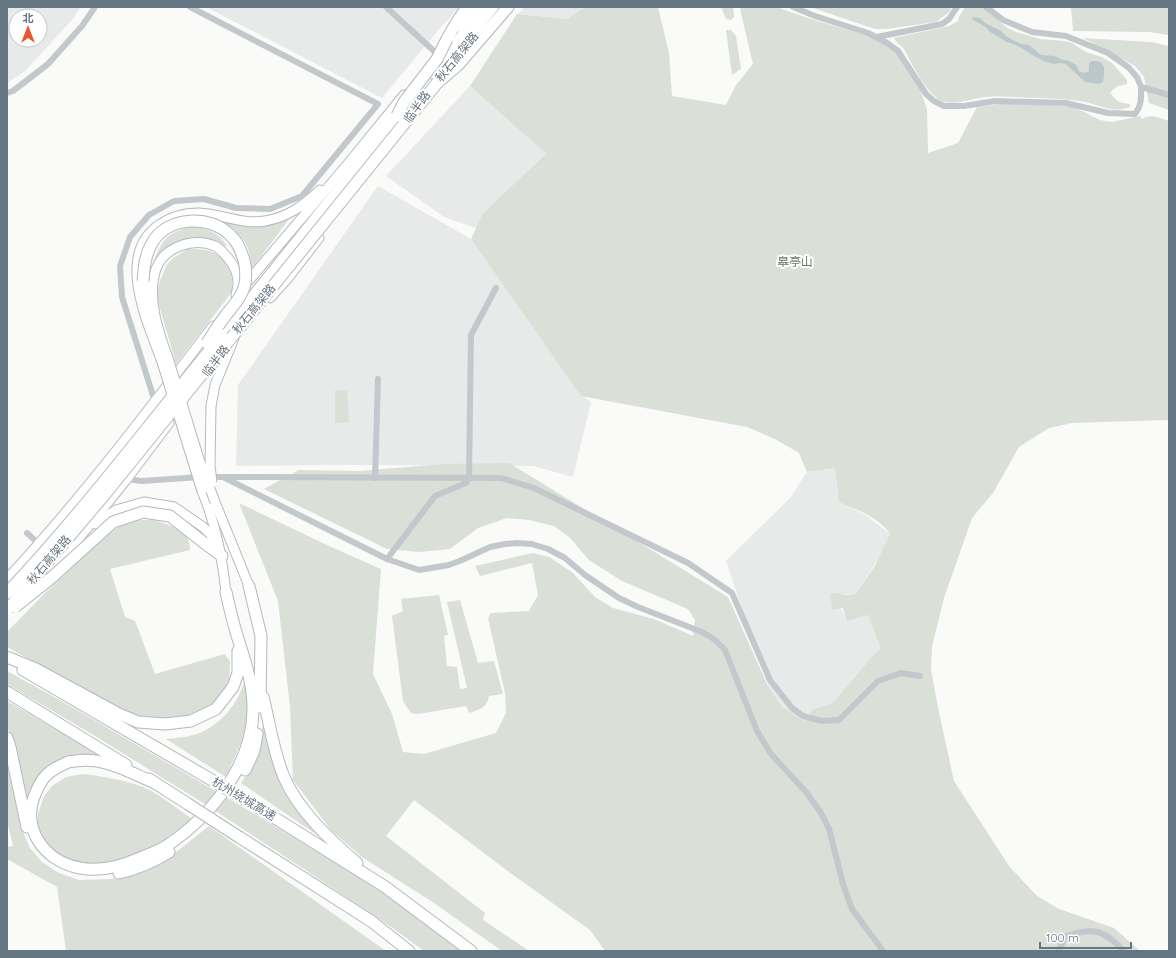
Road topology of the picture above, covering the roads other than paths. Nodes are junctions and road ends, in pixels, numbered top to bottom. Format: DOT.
graph roads {
  1 [pos="95,7"];
  2 [pos="190,7"];
  3 [pos="386,7"];
  4 [pos="467,7"];
  5 [pos="476,7"];
  6 [pos="486,7"];
  7 [pos="494,7"];
  8 [pos="498,7"];
  9 [pos="508,7"];
  10 [pos="793,7"];
  11 [pos="957,7"];
  12 [pos="986,7"];
  13 [pos="877,37"];
  14 [pos="436,53"];
  15 [pos="437,82"];
  16 [pos="1141,87"];
  17 [pos="7,93"];
  18 [pos="1169,95"];
  19 [pos="397,116"];
  20 [pos="347,165"];
  21 [pos="496,288"];
  22 [pos="236,295"];
  23 [pos="158,331"];
  24 [pos="236,335"];
  25 [pos="165,362"];
  26 [pos="195,368"];
  27 [pos="378,379"];
  28 [pos="155,402"];
  29 [pos="103,467"];
  30 [pos="223,477"];
  31 [pos="375,478"];
  32 [pos="469,478"];
  33 [pos="126,480"];
  34 [pos="215,502"];
  35 [pos="27,533"];
  36 [pos="75,543"];
  37 [pos="39,544"];
  38 [pos="222,556"];
  39 [pos="387,559"];
  40 [pos="7,579"];
  41 [pos="249,586"];
  42 [pos="226,592"];
  43 [pos="7,593"];
  44 [pos="7,609"];
  45 [pos="7,615"];
  46 [pos="236,630"];
  47 [pos="7,658"];
  48 [pos="7,661"];
  49 [pos="920,676"];
  50 [pos="260,685"];
  51 [pos="7,692"];
  52 [pos="7,738"];
  53 [pos="155,783"];
  54 [pos="384,886"];
  55 [pos="410,951"];
  56 [pos="471,951"];
  57 [pos="883,951"];
  58 [pos="1058,951"];
  59 [pos="1124,951"];
  1 -- 17 [label="street"];
  2 -- 28 [label="street"];
  3 -- 14 [label="street"];
  4 -- 19 [label="highway, bridge"];
  5 -- 14 [label="main road, 临半路"];
  6 -- 19 [label="highway, 秋石高架路, bridge"];
  7 -- 24 [label="main road, 临半路"];
  8 -- 15 [label="highway, 秋石高架路"];
  9 -- 15 [label="highway"];
  10 -- 13 [label="street"];
  11 -- 13 [label="street"];
  12 -- 16 [label="street"];
  13 -- 16 [label="street"];
  14 -- 20 [label="main road, 临半路"];
  15 -- 44 [label="highway, 秋石高架路, bridge"];
  16 -- 18 [label="street"];
  19 -- 26 [label="highway, 秋石高架路, bridge"];
  20 -- 22 [label="main road, 临半路"];
  20 -- 25 [label="main road"];
  21 -- 32 [label="street"];
  22 -- 23 [label="main road"];
  22 -- 28 [label="main road, 临半路"];
  23 -- 25 [label="main road"];
  23 -- 26 [label="highway, bridge"];
  24 -- 33 [label="main road, 临半路"];
  24 -- 34 [label="main road, bridge"];
  25 -- 34 [label="main road, bridge"];
  25 -- 38 [label="main road, bridge"];
  26 -- 43 [label="highway, 秋石高架路, bridge"];
  27 -- 31 [label="street"];
  28 -- 29 [label="main road, 临半路"];
  29 -- 33 [label="street"];
  29 -- 37 [label="main road, 临半路"];
  30 -- 31 [label="street"];
  30 -- 33 [label="street"];
  30 -- 39 [label="street"];
  31 -- 32 [label="street"];
  32 -- 39 [label="street"];
  32 -- 49 [label="street"];
  33 -- 36 [label="main road, 临半路"];
  34 -- 41 [label="main road"];
  35 -- 37 [label="street"];
  36 -- 38 [label="main road"];
  36 -- 45 [label="main road, 临半路"];
  37 -- 40 [label="main road, 临半路"];
  38 -- 42 [label="main road"];
  38 -- 45 [label="highway, bridge"];
  39 -- 57 [label="street"];
  41 -- 50 [label="highway"];
  42 -- 46 [label="highway"];
  46 -- 47 [label="highway"];
  46 -- 53 [label="highway"];
  48 -- 54 [label="highway, 杭州绕城高速, bridge"];
  50 -- 52 [label="highway"];
  50 -- 54 [label="highway"];
  51 -- 53 [label="highway"];
  53 -- 55 [label="highway, bridge"];
  54 -- 56 [label="highway, 杭州绕城高速"];
  58 -- 59 [label="street"];
}
